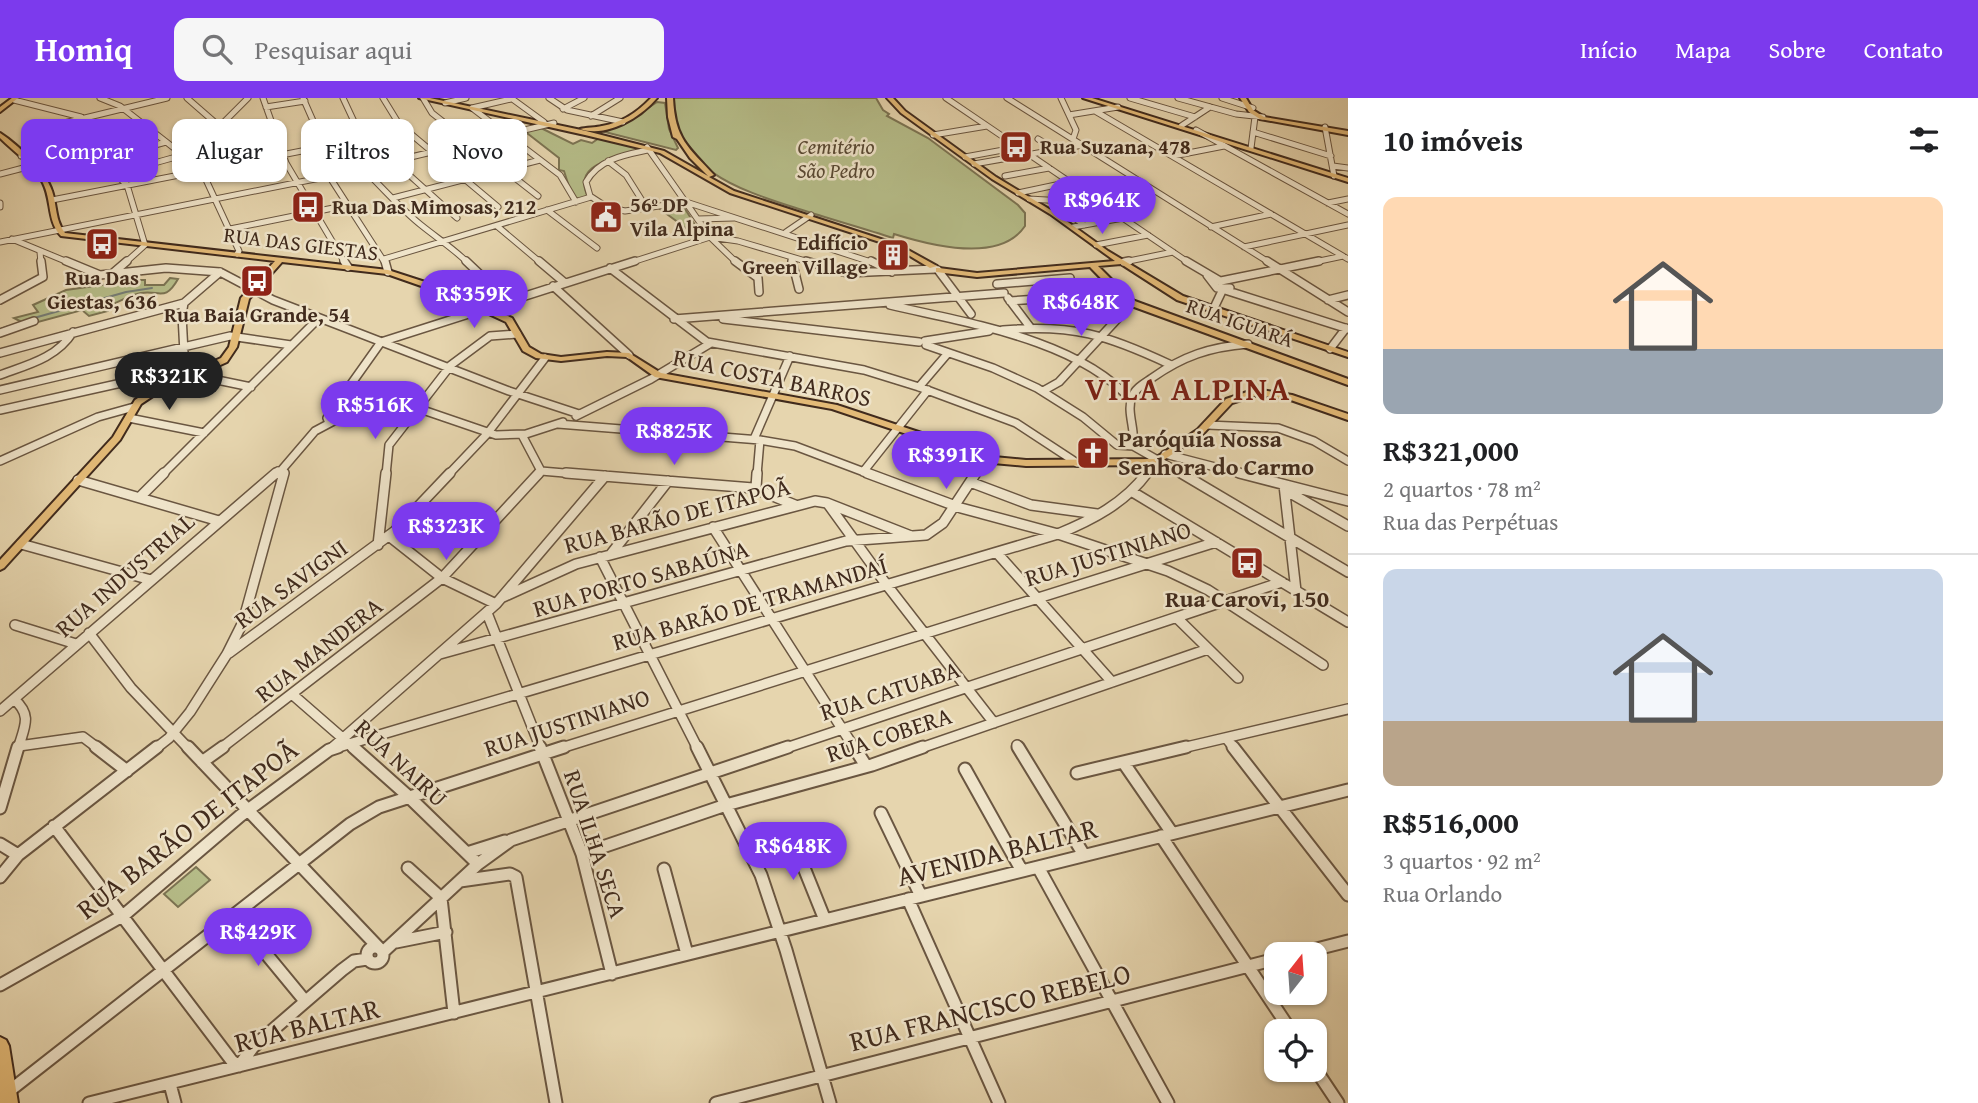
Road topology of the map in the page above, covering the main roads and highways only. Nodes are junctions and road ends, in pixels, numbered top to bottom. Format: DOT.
graph roads {
  1 [pos="422,98"];
  2 [pos="892,98"];
  3 [pos="1086,98"];
  4 [pos="14,99"];
  5 [pos="432,99"];
  6 [pos="663,100"];
  7 [pos="1099,100"];
  8 [pos="1247,102"];
  9 [pos="0,110"];
  10 [pos="543,123"];
  11 [pos="575,127"];
  12 [pos="592,130"];
  13 [pos="675,131"];
  14 [pos="1348,133"];
  15 [pos="0,135"];
  16 [pos="656,153"];
  17 [pos="682,156"];
  18 [pos="697,162"];
  19 [pos="1348,180"];
  20 [pos="809,216"];
  21 [pos="1098,244"];
  22 [pos="1106,252"];
  23 [pos="281,259"];
  24 [pos="1124,262"];
  25 [pos="1103,264"];
  26 [pos="1092,265"];
  27 [pos="1348,355"];
  28 [pos="657,375"];
  29 [pos="1348,382"];
  30 [pos="1348,417"];
  31 [pos="0,566"];
  32 [pos="0,1046"];
  33 [pos="8,1098"];
  1 -- 5 [label="main road"];
  2 -- 21 [label="main road"];
  3 -- 7 [label="main road"];
  4 -- 9 [label="main road"];
  5 -- 10 [label="main road"];
  6 -- 12 [label="main road"];
  6 -- 13 [label="main road"];
  7 -- 19 [label="main road"];
  8 -- 14 [label="main road"];
  10 -- 11 [label="main road"];
  10 -- 12 [label="main road"];
  11 -- 12 [label="main road"];
  11 -- 12 [label="main road"];
  12 -- 16 [label="main road"];
  12 -- 16 [label="main road"];
  13 -- 17 [label="main road"];
  13 -- 18 [label="main road"];
  15 -- 23 [label="main road, RUA DAS GIESTAS"];
  16 -- 17 [label="main road"];
  16 -- 17 [label="main road"];
  17 -- 18 [label="main road"];
  17 -- 20 [label="main road"];
  18 -- 20 [label="main road"];
  20 -- 26 [label="main road"];
  21 -- 22 [label="main road"];
  21 -- 24 [label="main road"];
  22 -- 24 [label="main road"];
  22 -- 25 [label="main road"];
  23 -- 28 [label="main road, RUA DAS GIESTAS"];
  23 -- 31 [label="main road"];
  24 -- 25 [label="main road"];
  24 -- 27 [label="main road"];
  25 -- 26 [label="main road"];
  26 -- 29 [label="main road, RUA IGUARÁ"];
  28 -- 30 [label="main road, RUA COSTA BARROS"];
  32 -- 33 [label="highway"];
}
